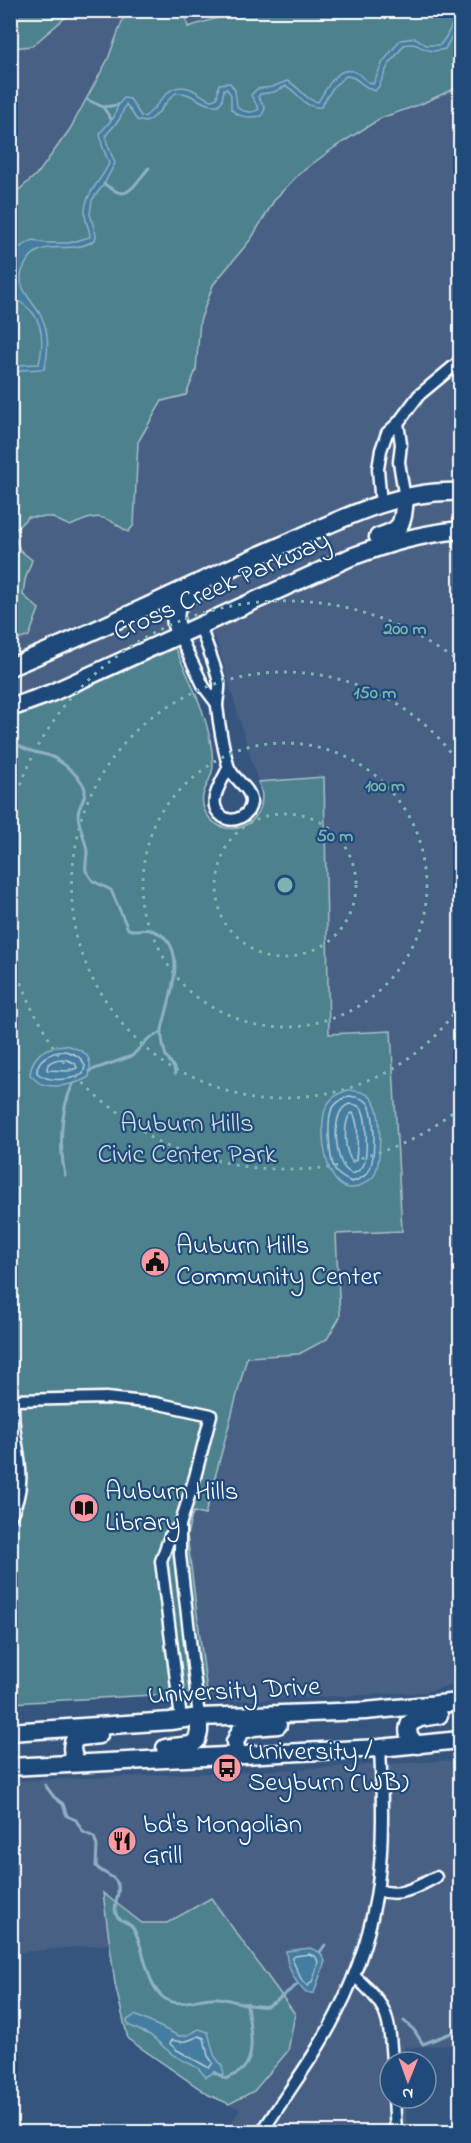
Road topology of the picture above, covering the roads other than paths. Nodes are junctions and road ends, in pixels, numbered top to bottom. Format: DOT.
graph roads {
  1 [pos="460,361"];
  2 [pos="398,423"];
  3 [pos="460,492"];
  4 [pos="405,499"];
  5 [pos="381,505"];
  6 [pos="460,530"];
  7 [pos="251,558"];
  8 [pos="307,577"];
  9 [pos="200,626"];
  10 [pos="179,635"];
  11 [pos="10,667"];
  12 [pos="217,704"];
  13 [pos="10,708"];
  14 [pos="228,768"];
  15 [pos="10,1517"];
  16 [pos="180,1525"];
  17 [pos="193,1657"];
  18 [pos="174,1659"];
  19 [pos="460,1702"];
  20 [pos="340,1712"];
  21 [pos="460,1713"];
  22 [pos="199,1717"];
  23 [pos="175,1720"];
  24 [pos="10,1732"];
  25 [pos="460,1740"];
  26 [pos="418,1745"];
  27 [pos="380,1748"];
  28 [pos="237,1754"];
  29 [pos="98,1762"];
  30 [pos="77,1763"];
  31 [pos="10,1767"];
  32 [pos="436,1877"];
  33 [pos="378,1890"];
  34 [pos="354,1976"];
  35 [pos="391,2050"];
  36 [pos="395,2110"];
  37 [pos="262,2133"];
  38 [pos="396,2133"];
  1 -- 2 [label="street"];
  2 -- 4 [label="street"];
  2 -- 5 [label="street"];
  3 -- 4 [label="main road, Cross Creek Parkway"];
  4 -- 5 [label="main road, Cross Creek Parkway"];
  4 -- 8 [label="main road"];
  5 -- 7 [label="main road, Cross Creek Parkway"];
  6 -- 8 [label="main road, Cross Creek Parkway"];
  7 -- 10 [label="main road"];
  7 -- 11 [label="main road, Cross Creek Parkway"];
  8 -- 9 [label="main road, Cross Creek Parkway"];
  9 -- 10 [label="main road, Cross Creek Parkway"];
  9 -- 12 [label="street"];
  10 -- 12 [label="street"];
  10 -- 13 [label="main road, Cross Creek Parkway"];
  12 -- 14 [label="street"];
  14 -- 14 [label="street"];
  15 -- 16 [label="street"];
  16 -- 17 [label="street"];
  16 -- 18 [label="street"];
  17 -- 18 [label="street"];
  17 -- 22 [label="street"];
  18 -- 23 [label="street"];
  19 -- 20 [label="main road, University Drive"];
  20 -- 22 [label="main road, University Drive"];
  20 -- 28 [label="main road"];
  21 -- 26 [label="main road"];
  22 -- 23 [label="main road, University Drive"];
  22 -- 29 [label="main road"];
  23 -- 24 [label="main road, University Drive"];
  23 -- 30 [label="main road"];
  25 -- 26 [label="main road"];
  26 -- 27 [label="main road"];
  27 -- 28 [label="main road"];
  27 -- 33 [label="street"];
  28 -- 29 [label="main road"];
  29 -- 30 [label="main road"];
  30 -- 31 [label="main road"];
  32 -- 33 [label="street"];
  33 -- 34 [label="street"];
  34 -- 35 [label="street"];
  34 -- 37 [label="street"];
  36 -- 38 [label="street"];
}
